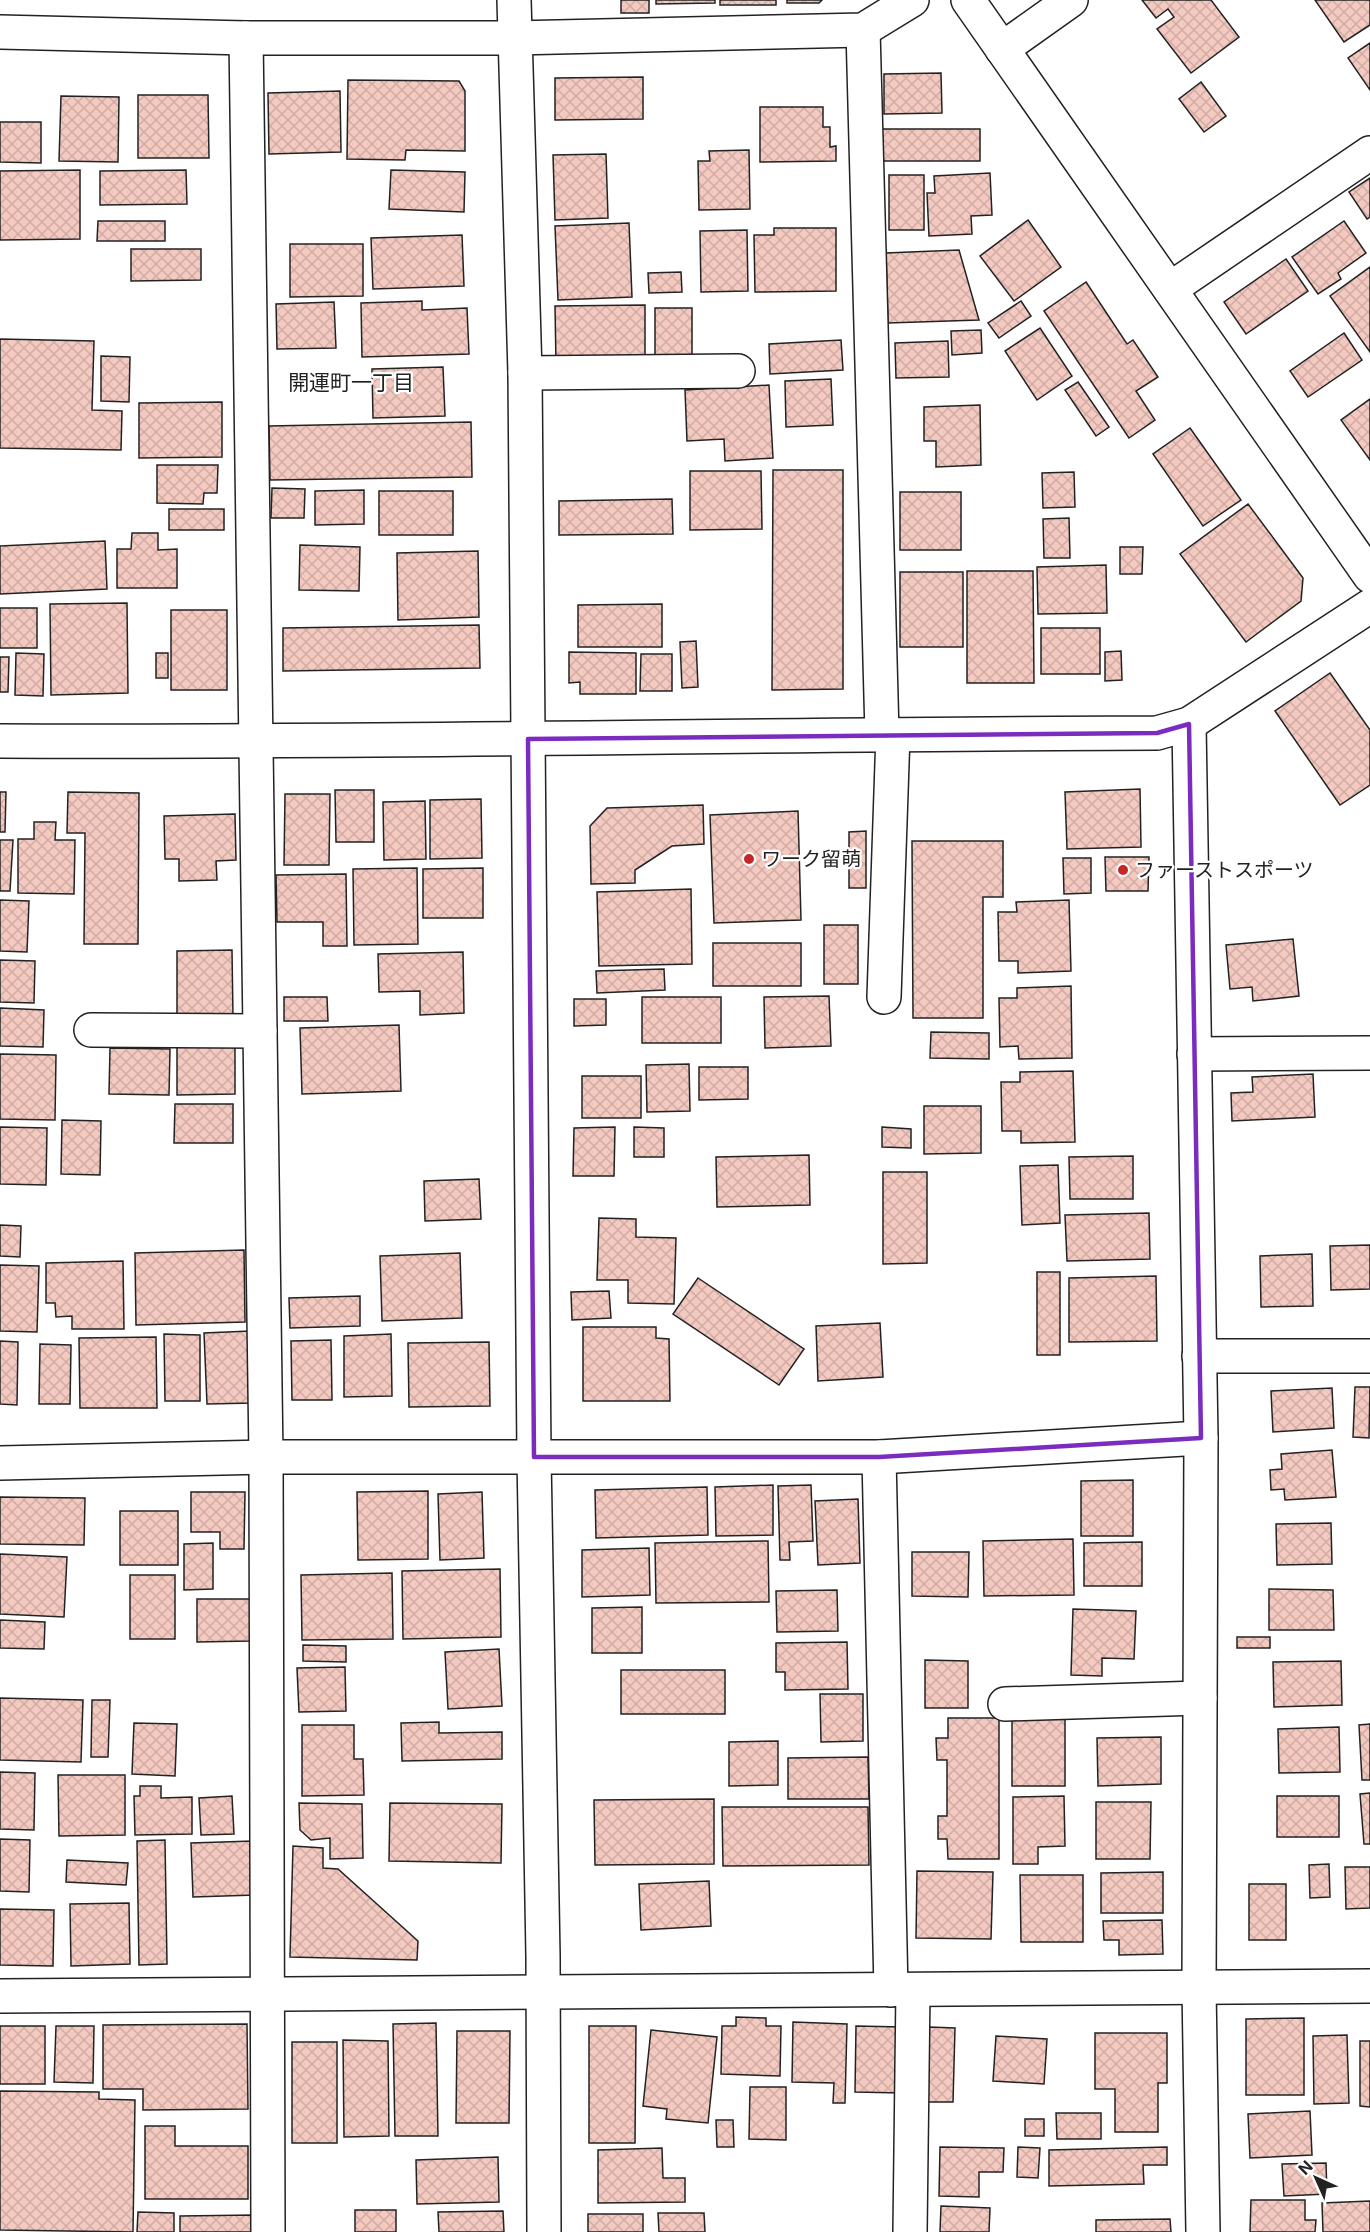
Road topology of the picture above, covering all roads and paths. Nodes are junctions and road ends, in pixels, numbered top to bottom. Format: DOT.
graph roads {
  1 [pos="514,0"];
  2 [pos="912,0"];
  3 [pos="968,0"];
  4 [pos="1071,0"];
  5 [pos="863,30"];
  6 [pos="0,32"];
  7 [pos="246,38"];
  8 [pos="514,38"];
  9 [pos="1002,49"];
  10 [pos="1370,153"];
  11 [pos="1170,289"];
  12 [pos="738,371"];
  13 [pos="525,373"];
  14 [pos="1370,576"];
  15 [pos="1370,606"];
  16 [pos="1189,724"];
  17 [pos="888,734"];
  18 [pos="528,739"];
  19 [pos="0,741"];
  20 [pos="255,742"];
  21 [pos="884,997"];
  22 [pos="91,1030"];
  23 [pos="260,1031"];
  24 [pos="1370,1053"];
  25 [pos="1194,1054"];
  26 [pos="1199,1356"];
  27 [pos="1370,1356"];
  28 [pos="1201,1438"];
  29 [pos="534,1456"];
  30 [pos="266,1457"];
  31 [pos="879,1457"];
  32 [pos="0,1463"];
  33 [pos="1200,1698"];
  34 [pos="1005,1704"];
  35 [pos="1370,1986"];
  36 [pos="1199,1988"];
  37 [pos="902,1990"];
  38 [pos="543,1993"];
  39 [pos="269,1995"];
  40 [pos="0,1996"];
  41 [pos="268,2232"];
  42 [pos="544,2232"];
  43 [pos="910,2232"];
  44 [pos="1203,2232"];
  1 -- 8 [label="street"];
  2 -- 5 [label="street"];
  3 -- 9 [label="street"];
  4 -- 9 [label="street"];
  5 -- 8 [label="street"];
  5 -- 17 [label="street"];
  6 -- 7 [label="street"];
  7 -- 8 [label="street"];
  7 -- 20 [label="street"];
  8 -- 13 [label="street"];
  9 -- 11 [label="street"];
  10 -- 11 [label="street"];
  11 -- 14 [label="street"];
  12 -- 13 [label="street"];
  13 -- 18 [label="street"];
  15 -- 16 [label="street"];
  16 -- 17 [label="street"];
  16 -- 25 [label="street"];
  17 -- 18 [label="street"];
  17 -- 21 [label="street"];
  18 -- 20 [label="street"];
  18 -- 29 [label="street"];
  19 -- 20 [label="street"];
  20 -- 23 [label="street"];
  22 -- 23 [label="street"];
  23 -- 30 [label="street"];
  24 -- 25 [label="street"];
  25 -- 26 [label="street"];
  26 -- 27 [label="street"];
  26 -- 28 [label="street"];
  28 -- 31 [label="street"];
  28 -- 33 [label="street"];
  29 -- 30 [label="street"];
  29 -- 31 [label="street"];
  29 -- 38 [label="street"];
  30 -- 32 [label="street"];
  30 -- 39 [label="street"];
  31 -- 37 [label="street"];
  33 -- 34 [label="street"];
  33 -- 36 [label="street"];
  35 -- 36 [label="street"];
  36 -- 37 [label="street"];
  36 -- 44 [label="street"];
  37 -- 38 [label="street"];
  37 -- 43 [label="street"];
  38 -- 39 [label="street"];
  38 -- 42 [label="street"];
  39 -- 40 [label="street"];
  39 -- 41 [label="street"];
}
